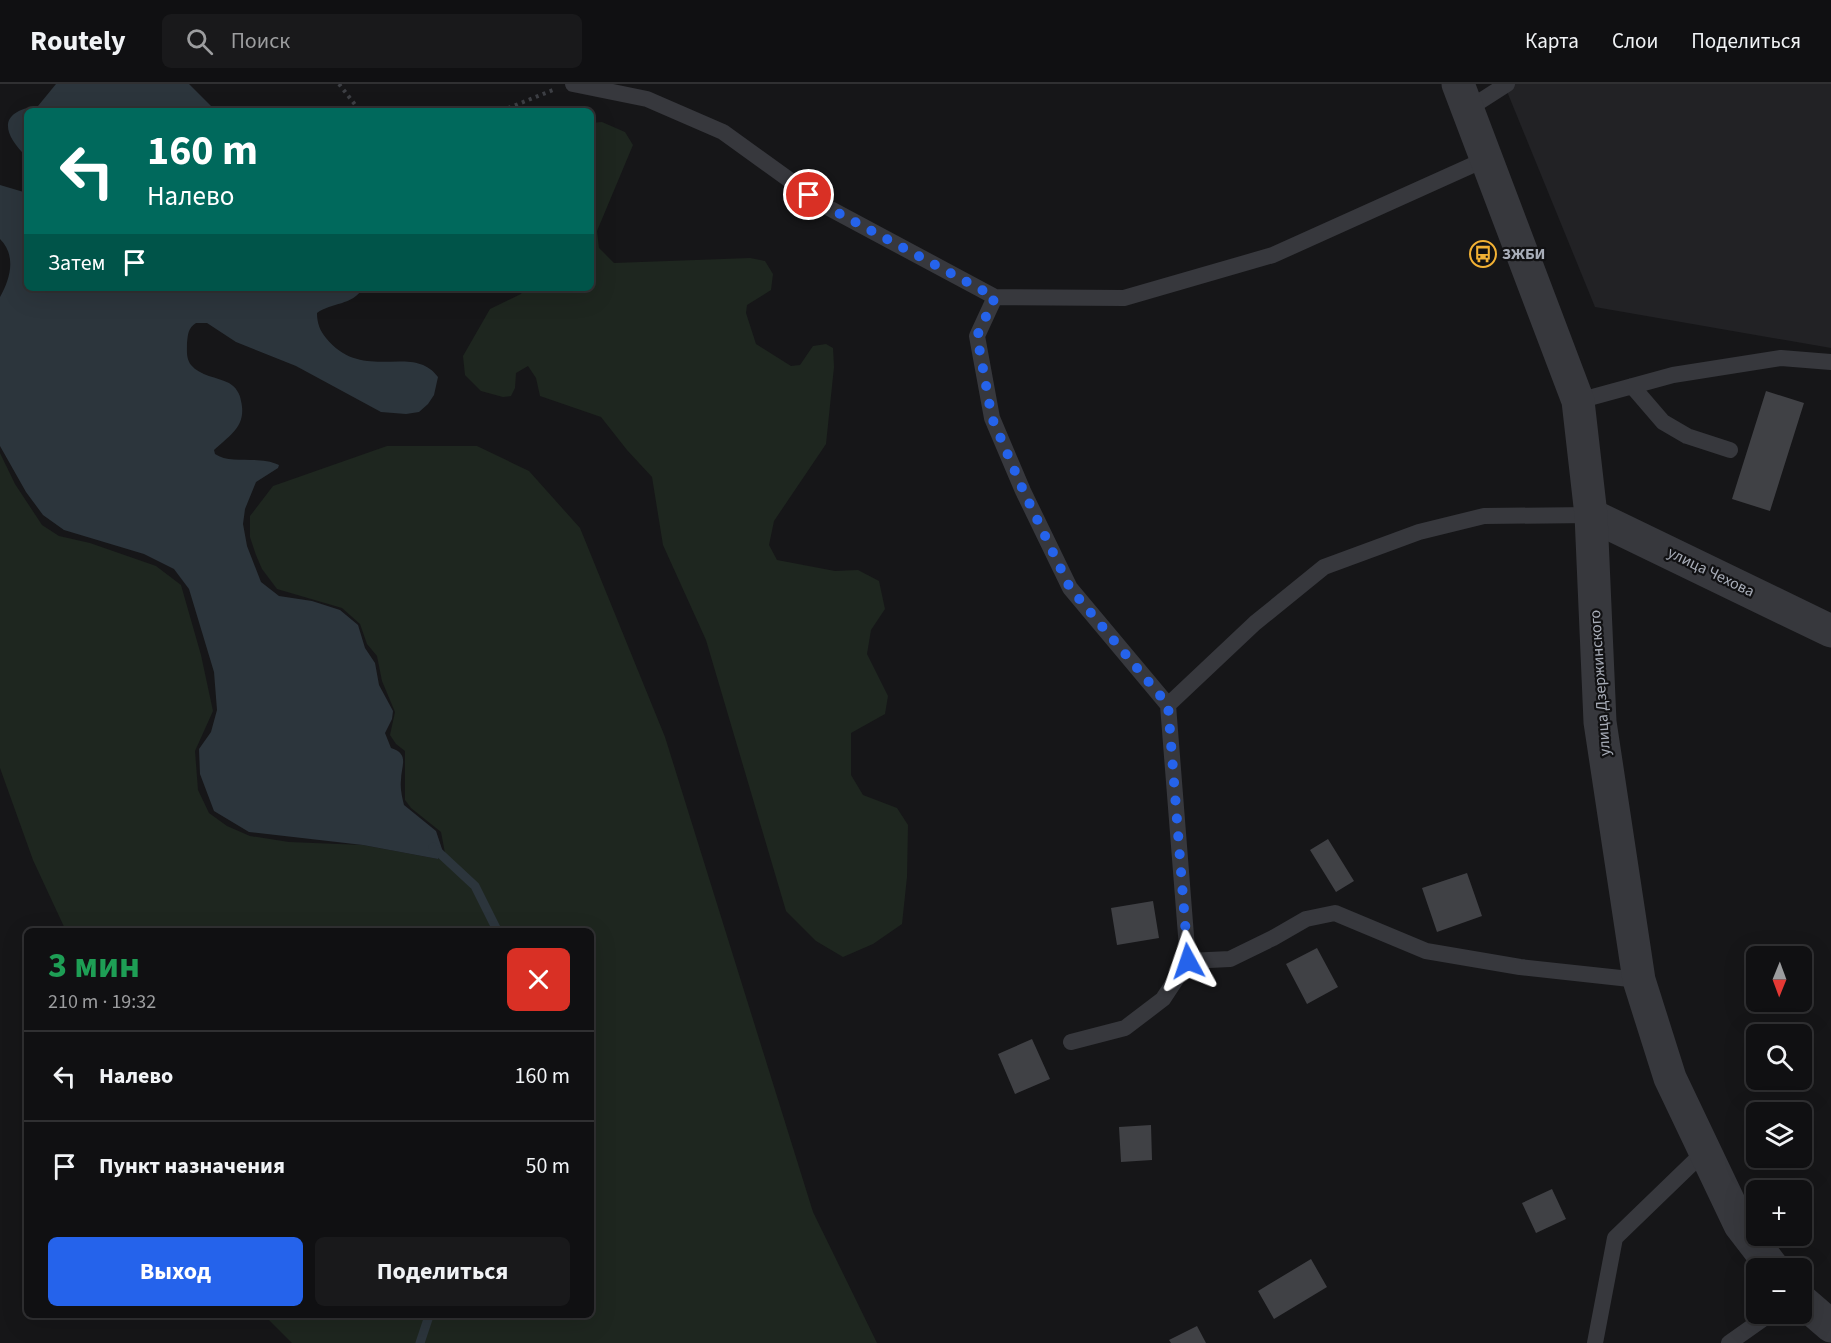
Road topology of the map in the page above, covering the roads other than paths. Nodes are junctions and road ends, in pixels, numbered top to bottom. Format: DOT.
graph roads {
  1 [pos="573,84"];
  2 [pos="1507,84"];
  3 [pos="1463,97"];
  4 [pos="1486,159"];
  5 [pos="995,297"];
  6 [pos="1831,362"];
  7 [pos="1632,386"];
  8 [pos="1578,401"];
  9 [pos="1730,450"];
  10 [pos="1591,515"];
  11 [pos="1831,631"];
  12 [pos="1168,705"];
  13 [pos="1188,961"];
  14 [pos="1639,980"];
  15 [pos="1071,1041"];
  16 [pos="1705,1151"];
  17 [pos="1766,1258"];
  18 [pos="1812,1310"];
  19 [pos="1756,1324"];
  20 [pos="1831,1326"];
  21 [pos="1595,1343"];
  22 [pos="1729,1343"];
  1 -- 5 [label="lane"];
  2 -- 3 [label="lane"];
  3 -- 4 [label="street, улица Дзержинского"];
  4 -- 5 [label="lane"];
  4 -- 8 [label="street, улица Дзержинского"];
  5 -- 12 [label="lane"];
  6 -- 7 [label="lane"];
  7 -- 8 [label="lane"];
  7 -- 9 [label="lane"];
  8 -- 10 [label="street, улица Дзержинского"];
  10 -- 11 [label="street, улица Чехова"];
  10 -- 12 [label="lane"];
  10 -- 14 [label="street, улица Дзержинского"];
  12 -- 13 [label="lane"];
  13 -- 14 [label="lane"];
  13 -- 15 [label="lane"];
  14 -- 16 [label="street, улица Дзержинского"];
  16 -- 17 [label="street, улица Дзержинского"];
  16 -- 21 [label="lane"];
  18 -- 20 [label="street"];
  19 -- 22 [label="lane"];
}
